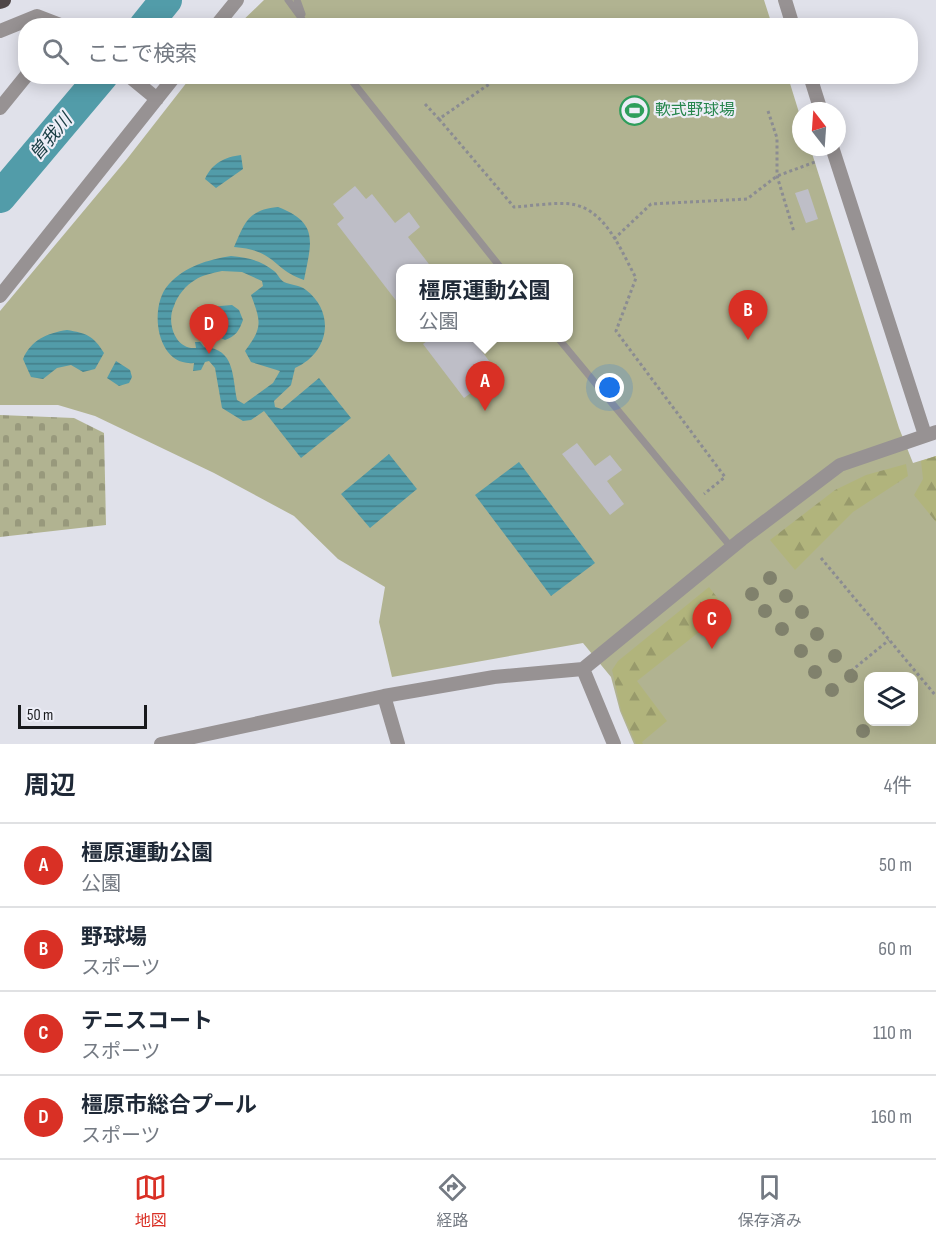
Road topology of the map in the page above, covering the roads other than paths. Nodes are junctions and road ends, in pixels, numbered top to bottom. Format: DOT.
graph roads {
  1 [pos="237,0"];
  2 [pos="288,0"];
  3 [pos="297,0"];
  4 [pos="785,0"];
  5 [pos="222,18"];
  6 [pos="302,18"];
  7 [pos="304,18"];
  8 [pos="791,18"];
  9 [pos="18,24"];
  10 [pos="0,31"];
  11 [pos="20,84"];
  12 [pos="139,84"];
  13 [pos="167,84"];
  14 [pos="354,84"];
  15 [pos="813,84"];
  16 [pos="154,96"];
  17 [pos="818,102"];
  18 [pos="0,108"];
  19 [pos="835,156"];
  20 [pos="498,264"];
  21 [pos="0,296"];
  22 [pos="561,342"];
  23 [pos="931,434"];
  24 [pos="731,547"];
  25 [pos="583,669"];
  26 [pos="384,696"];
  27 [pos="161,744"];
  28 [pos="398,744"];
  29 [pos="614,744"];
  1 -- 5 [label="street"];
  2 -- 6 [label="lane"];
  3 -- 7 [label="lane"];
  4 -- 8 [label="street"];
  9 -- 10 [label="street"];
  11 -- 18 [label="street"];
  12 -- 16 [label="street"];
  13 -- 16 [label="street"];
  14 -- 20 [label="lane"];
  15 -- 17 [label="street"];
  16 -- 21 [label="street"];
  19 -- 23 [label="street"];
  22 -- 24 [label="lane"];
  23 -- 24 [label="street"];
  24 -- 25 [label="street"];
  25 -- 26 [label="street"];
  25 -- 29 [label="street"];
  26 -- 27 [label="street"];
  26 -- 28 [label="street"];
}
